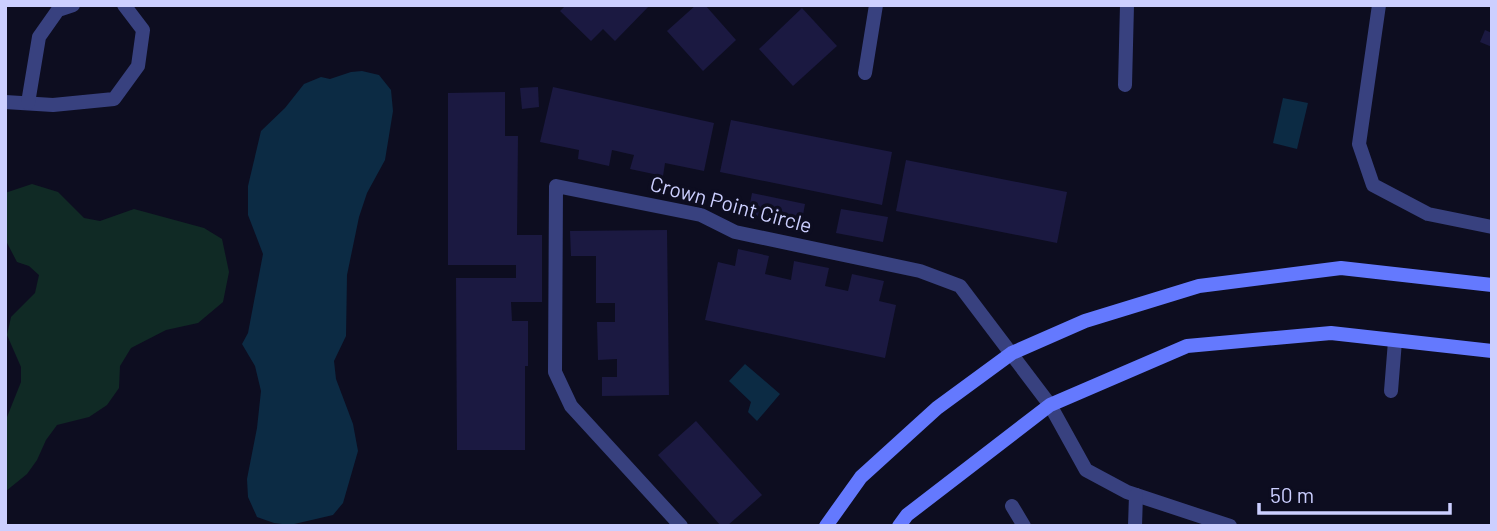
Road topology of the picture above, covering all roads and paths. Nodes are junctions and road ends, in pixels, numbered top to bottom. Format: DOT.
graph roads {
  1 [pos="73,5"];
  2 [pos="124,5"];
  3 [pos="876,5"];
  4 [pos="1127,5"];
  5 [pos="1379,5"];
  6 [pos="865,73"];
  7 [pos="1125,85"];
  8 [pos="5,102"];
  9 [pos="28,103"];
  10 [pos="1492,227"];
  11 [pos="1492,285"];
  12 [pos="1395,341"];
  13 [pos="1492,351"];
  14 [pos="1012,353"];
  15 [pos="1391,391"];
  16 [pos="1050,405"];
  17 [pos="1136,495"];
  18 [pos="1012,506"];
  19 [pos="681,526"];
  20 [pos="826,526"];
  21 [pos="899,526"];
  22 [pos="1024,526"];
  23 [pos="1135,526"];
  24 [pos="1230,526"];
  1 -- 9 [label="street"];
  2 -- 9 [label="street"];
  3 -- 6 [label="street"];
  4 -- 7 [label="street"];
  5 -- 10 [label="street"];
  8 -- 9 [label="street"];
  11 -- 14 [label="main road"];
  12 -- 13 [label="main road"];
  12 -- 15 [label="street"];
  12 -- 16 [label="main road"];
  14 -- 16 [label="street, Crown Point Circle"];
  14 -- 19 [label="street, Crown Point Circle"];
  14 -- 20 [label="main road"];
  16 -- 17 [label="street, Crown Point Circle"];
  16 -- 21 [label="main road"];
  17 -- 23 [label="street"];
  17 -- 24 [label="street, Crown Point Circle"];
  18 -- 22 [label="street"];
}
